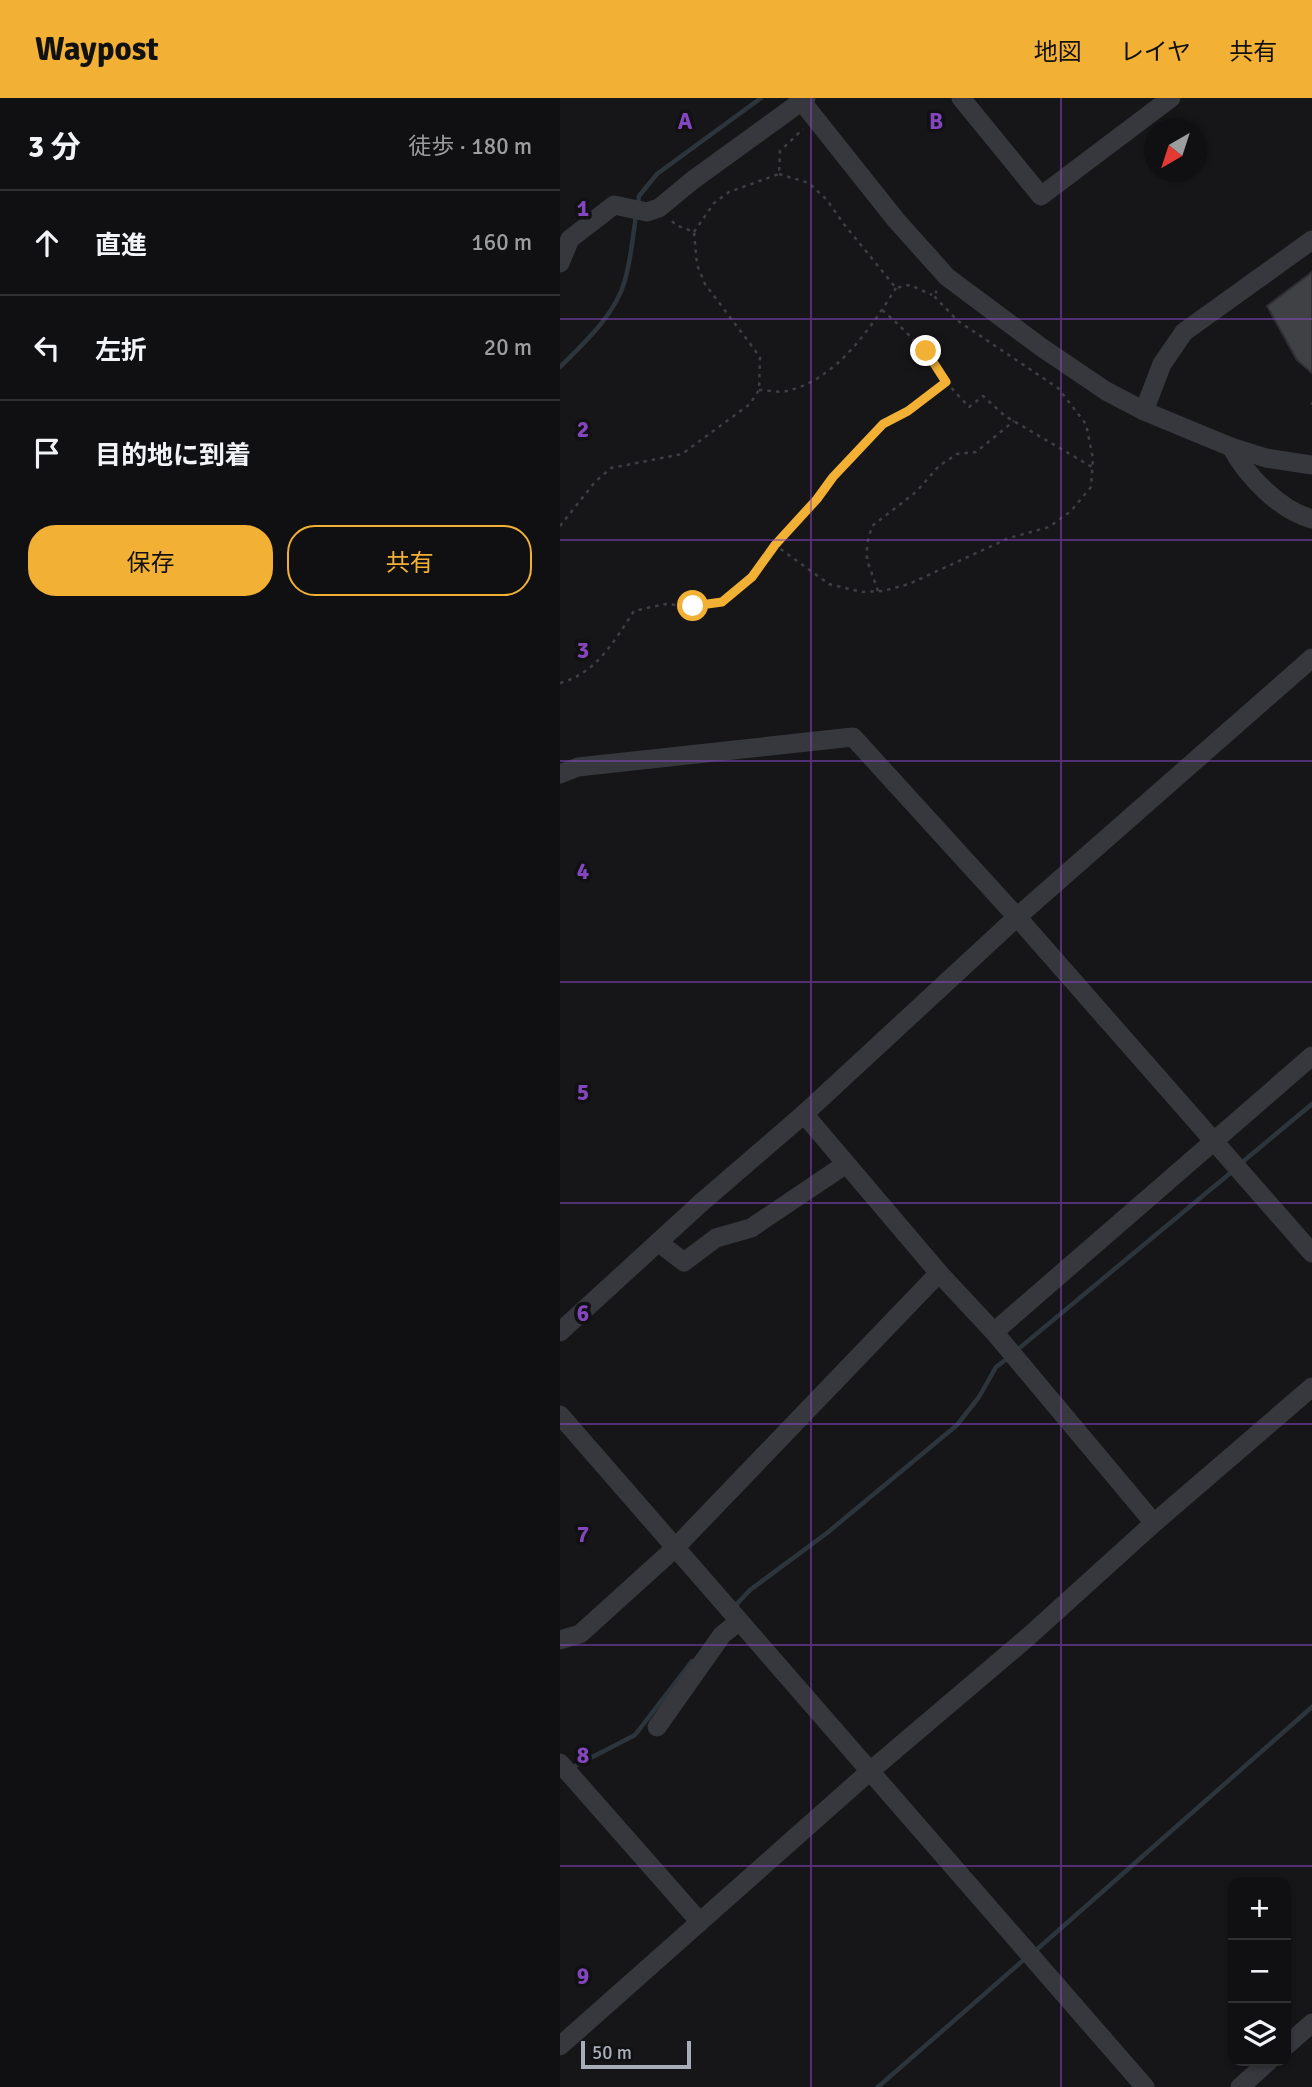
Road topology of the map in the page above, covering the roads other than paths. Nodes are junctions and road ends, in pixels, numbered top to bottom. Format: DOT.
graph roads {
  1 [pos="961,98"];
  2 [pos="1171,98"];
  3 [pos="802,99"];
  4 [pos="1312,240"];
  5 [pos="560,263"];
  6 [pos="1144,411"];
  7 [pos="1231,447"];
  8 [pos="1312,465"];
  9 [pos="1312,519"];
  10 [pos="1312,658"];
  11 [pos="560,774"];
  12 [pos="1017,918"];
  13 [pos="1312,1056"];
  14 [pos="804,1114"];
  15 [pos="1215,1142"];
  16 [pos="846,1164"];
  17 [pos="658,1242"];
  18 [pos="1312,1253"];
  19 [pos="939,1273"];
  20 [pos="560,1332"];
  21 [pos="994,1332"];
  22 [pos="1312,1387"];
  23 [pos="560,1415"];
  24 [pos="1153,1523"];
  25 [pos="674,1549"];
  26 [pos="738,1622"];
  27 [pos="560,1640"];
  28 [pos="657,1727"];
  29 [pos="560,1763"];
  30 [pos="869,1772"];
  31 [pos="700,1922"];
  32 [pos="1312,2023"];
  33 [pos="1291,2042"];
  34 [pos="560,2046"];
  35 [pos="1263,2066"];
  36 [pos="1145,2087"];
  37 [pos="1240,2087"];
  1 -- 2 [label="street"];
  3 -- 5 [label="street"];
  3 -- 6 [label="street"];
  4 -- 6 [label="street"];
  6 -- 7 [label="street"];
  7 -- 8 [label="street"];
  7 -- 9 [label="street"];
  10 -- 12 [label="street"];
  11 -- 12 [label="street"];
  12 -- 14 [label="street"];
  12 -- 15 [label="street"];
  13 -- 15 [label="street"];
  14 -- 16 [label="street"];
  14 -- 17 [label="street"];
  15 -- 18 [label="street"];
  15 -- 21 [label="street"];
  16 -- 17 [label="street"];
  16 -- 19 [label="street"];
  17 -- 20 [label="street"];
  19 -- 21 [label="street"];
  19 -- 25 [label="street"];
  21 -- 24 [label="street"];
  22 -- 24 [label="street"];
  23 -- 25 [label="street"];
  24 -- 30 [label="street"];
  25 -- 26 [label="street"];
  25 -- 27 [label="street"];
  26 -- 28 [label="street"];
  26 -- 30 [label="street"];
  29 -- 31 [label="street"];
  30 -- 31 [label="street"];
  30 -- 36 [label="street"];
  31 -- 34 [label="street"];
  32 -- 33 [label="street"];
  35 -- 37 [label="street"];
}
